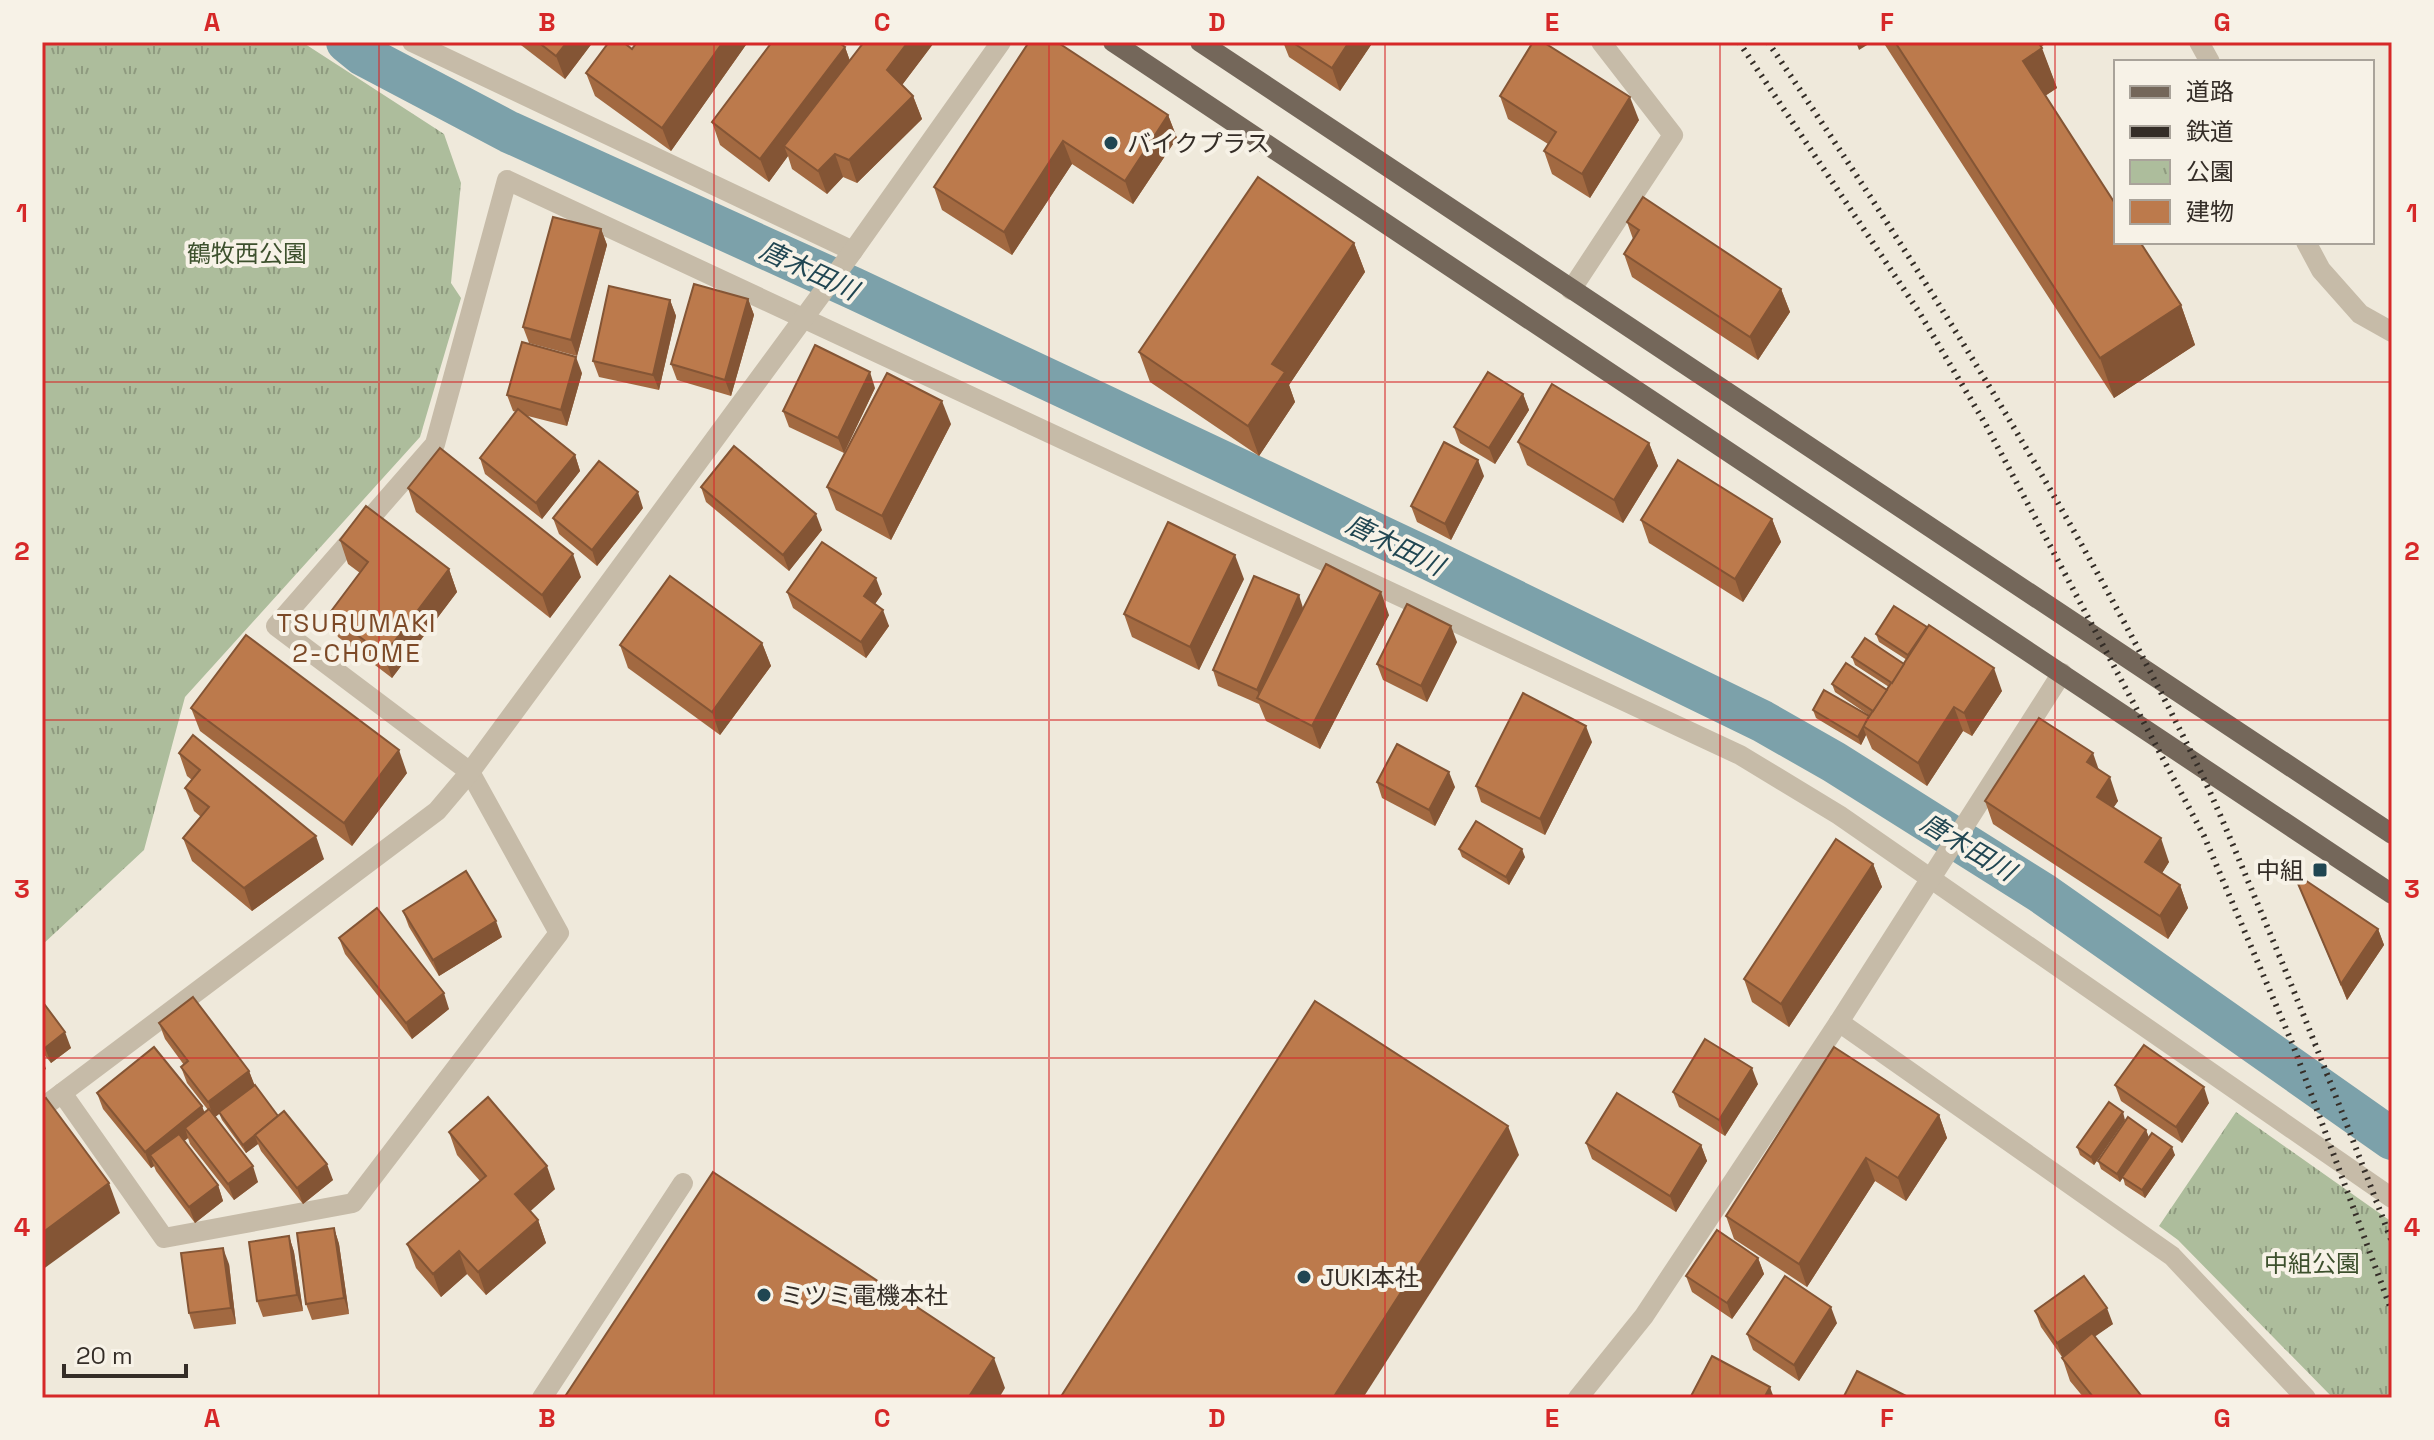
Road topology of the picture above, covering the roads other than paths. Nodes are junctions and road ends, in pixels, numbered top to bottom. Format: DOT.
graph roads {
  1 [pos="412,42"];
  2 [pos="1001,42"];
  3 [pos="1113,42"];
  4 [pos="1200,42"];
  5 [pos="1601,42"];
  6 [pos="2199,42"];
  7 [pos="2209,60"];
  8 [pos="2307,244"];
  9 [pos="849,257"];
  10 [pos="1571,290"];
  11 [pos="808,311"];
  12 [pos="2392,332"];
  13 [pos="2062,673"];
  14 [pos="470,772"];
  15 [pos="2392,834"];
  16 [pos="1929,879"];
  17 [pos="2392,894"];
  18 [pos="1839,1022"];
  19 [pos="62,1093"];
  20 [pos="42,1108"];
  21 [pos="683,1183"];
  22 [pos="2392,1198"];
  23 [pos="542,1398"];
  24 [pos="1578,1398"];
  25 [pos="2306,1398"];
  1 -- 9 [label="street"];
  2 -- 9 [label="street"];
  3 -- 13 [label="main road"];
  4 -- 10 [label="main road"];
  5 -- 10 [label="street"];
  6 -- 7 [label="street"];
  8 -- 12 [label="street"];
  9 -- 11 [label="street"];
  10 -- 15 [label="main road"];
  11 -- 14 [label="street"];
  11 -- 14 [label="street"];
  11 -- 16 [label="street"];
  13 -- 16 [label="street"];
  13 -- 17 [label="main road"];
  14 -- 19 [label="street"];
  14 -- 19 [label="street"];
  16 -- 18 [label="street"];
  16 -- 22 [label="street"];
  18 -- 24 [label="street"];
  18 -- 25 [label="street"];
  19 -- 20 [label="street"];
  21 -- 23 [label="street"];
}
